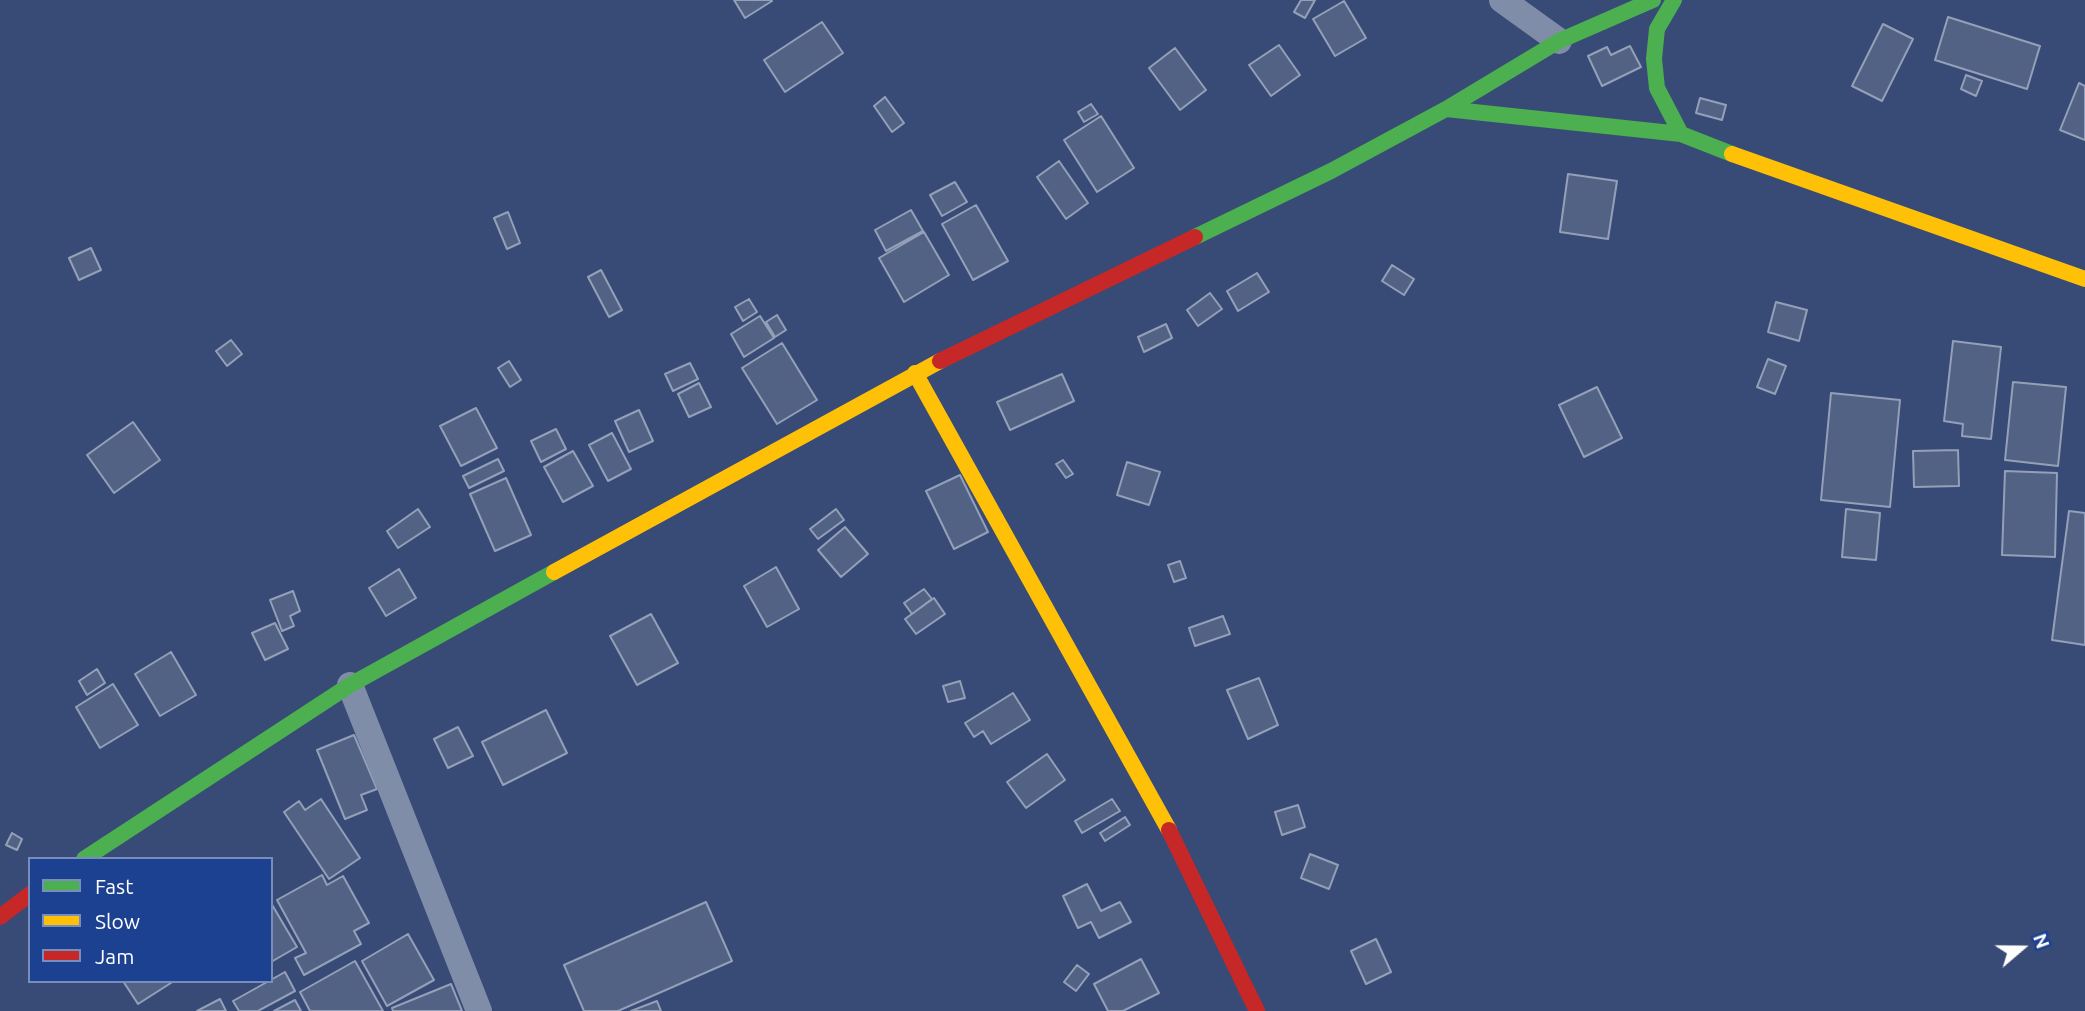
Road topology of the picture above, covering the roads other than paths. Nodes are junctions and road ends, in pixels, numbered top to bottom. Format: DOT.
graph roads {
  1 [pos="1502,0"];
  2 [pos="1653,0"];
  3 [pos="1674,0"];
  4 [pos="1559,41"];
  5 [pos="1446,109"];
  6 [pos="1681,134"];
  7 [pos="2085,279"];
  8 [pos="915,373"];
  9 [pos="350,685"];
  10 [pos="87,857"];
  11 [pos="28,895"];
  12 [pos="0,917"];
  13 [pos="479,1011"];
  14 [pos="1257,1011"];
  1 -- 4 [label="street"];
  2 -- 4 [label="main road"];
  3 -- 6 [label="main road"];
  4 -- 5 [label="main road"];
  5 -- 6 [label="main road"];
  5 -- 8 [label="main road"];
  6 -- 7 [label="main road"];
  8 -- 9 [label="main road"];
  8 -- 14 [label="main road"];
  9 -- 10 [label="main road"];
  9 -- 13 [label="street"];
  11 -- 12 [label="main road"];
}
